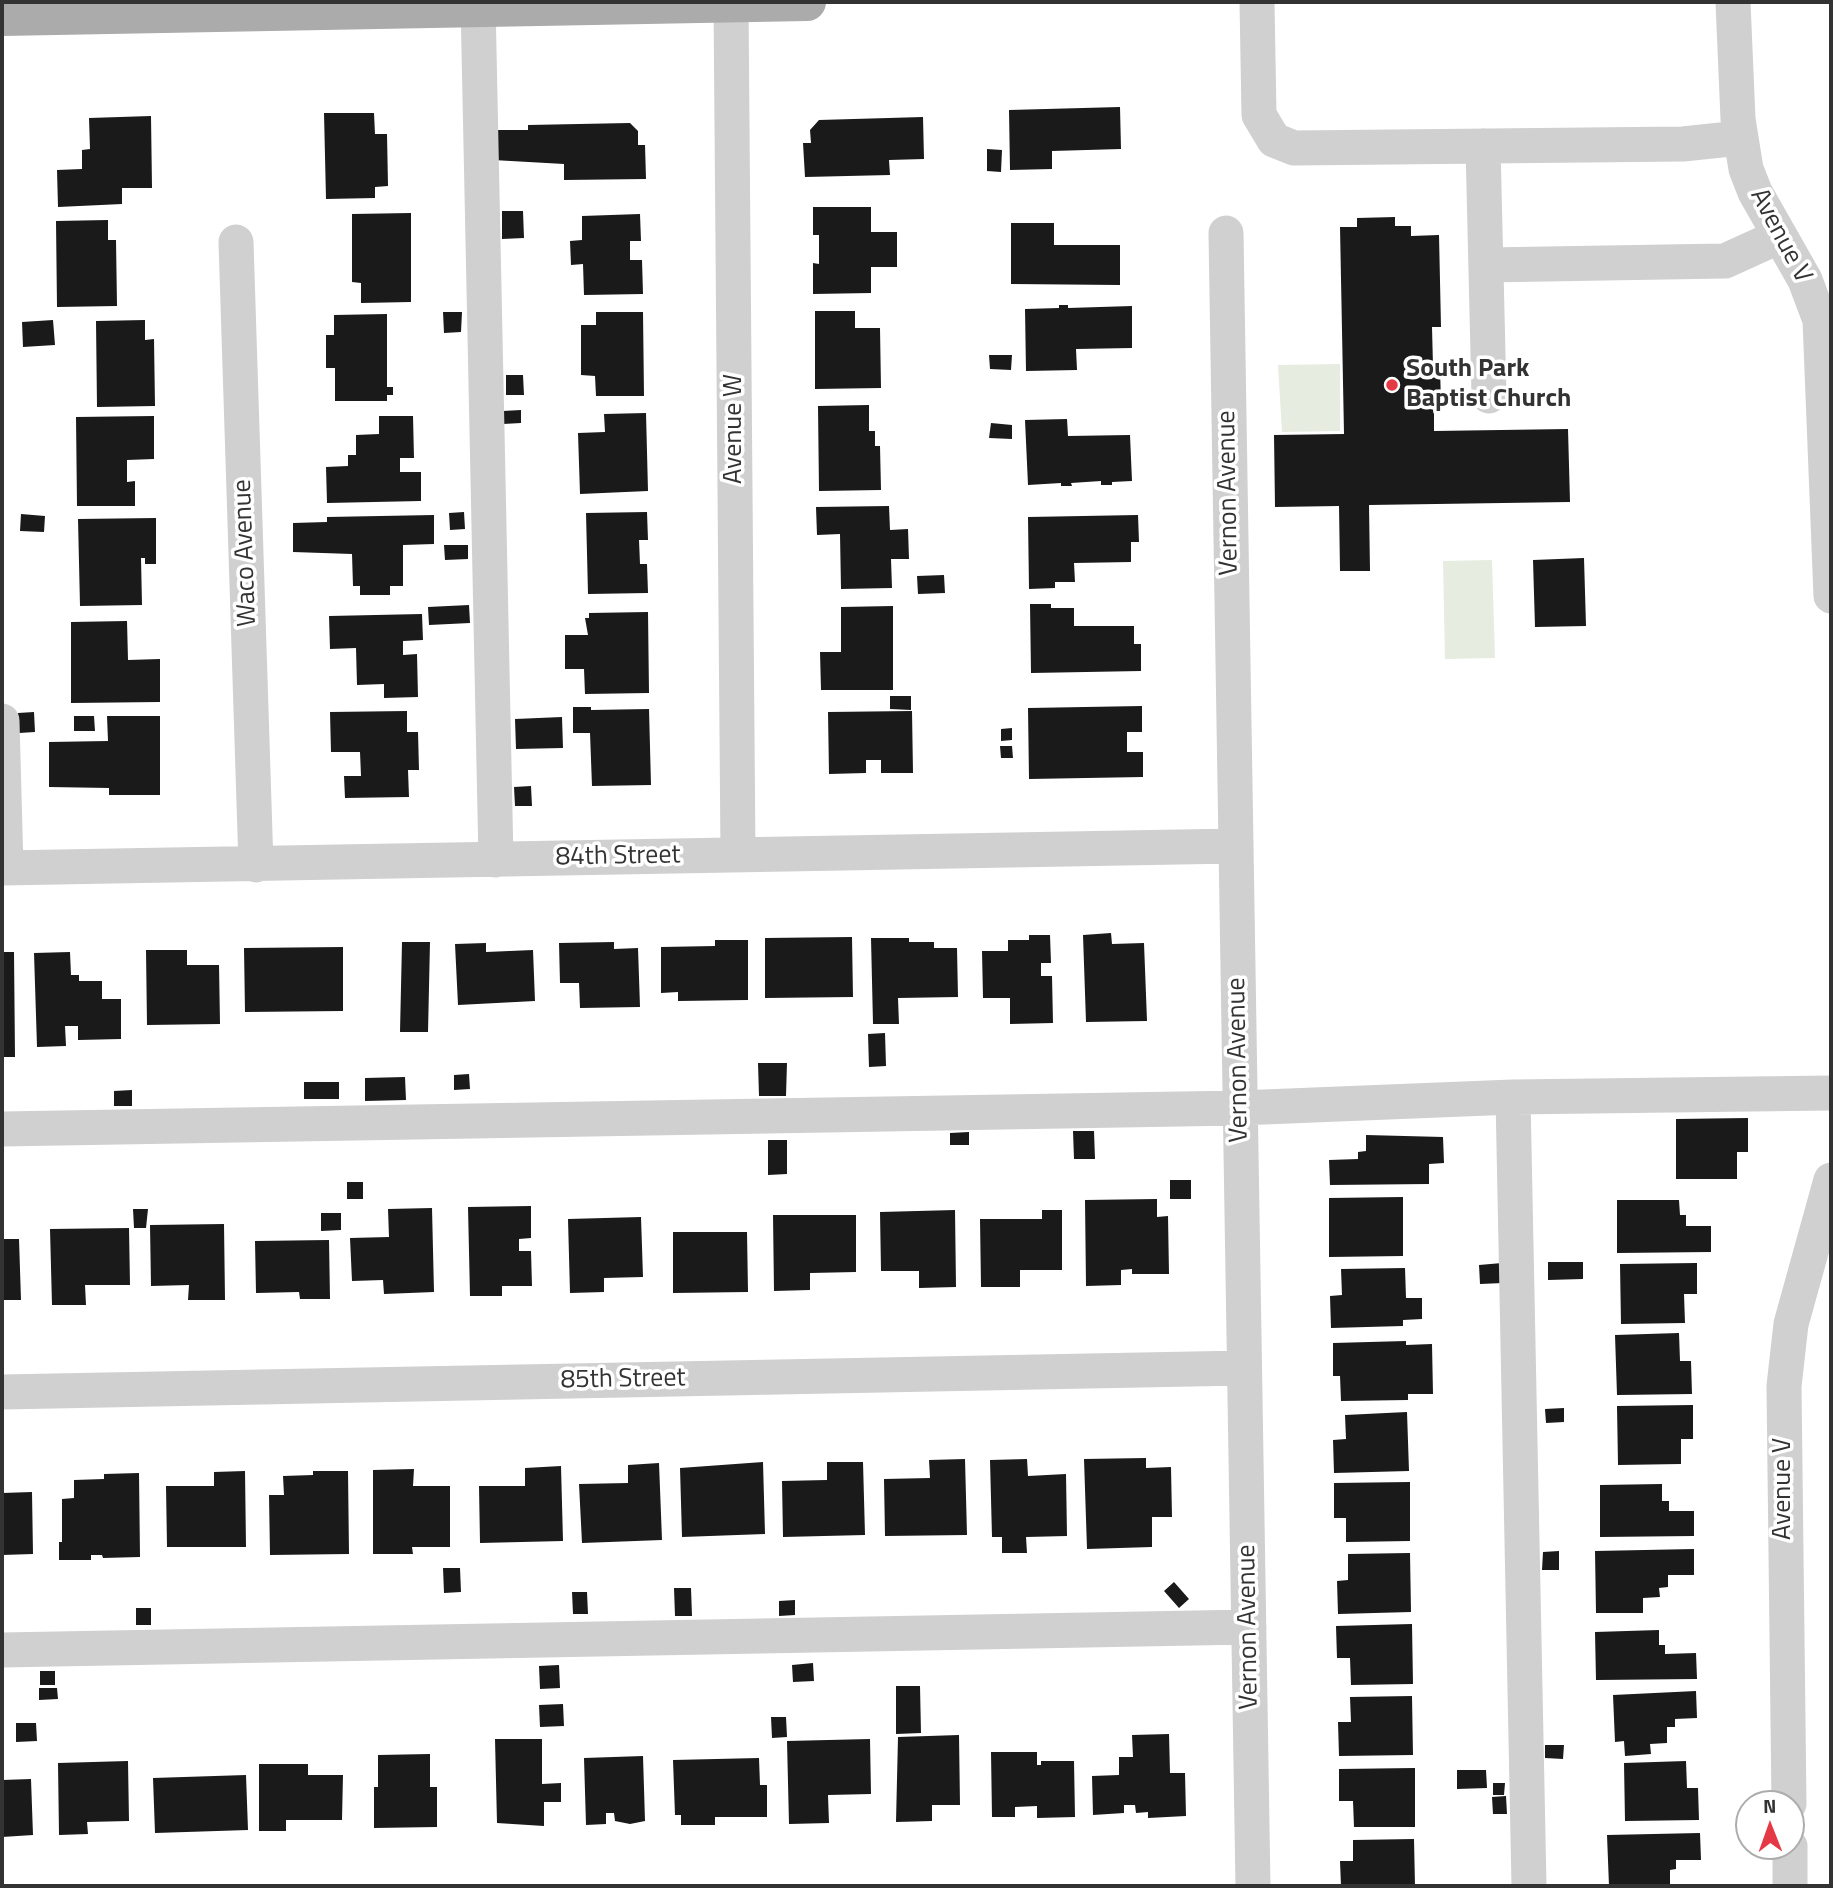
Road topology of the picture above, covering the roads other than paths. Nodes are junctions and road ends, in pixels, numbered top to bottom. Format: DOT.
graph roads {
  1 [pos="807,2"];
  2 [pos="1256,2"];
  3 [pos="1733,2"];
  4 [pos="731,3"];
  5 [pos="478,5"];
  6 [pos="238,7"];
  7 [pos="2,17"];
  8 [pos="1740,138"];
  9 [pos="1483,146"];
  10 [pos="1226,233"];
  11 [pos="1780,236"];
  12 [pos="236,242"];
  13 [pos="1486,265"];
  14 [pos="1828,369"];
  15 [pos="1489,396"];
  16 [pos="1831,549"];
  17 [pos="1831,596"];
  18 [pos="2,721"];
  19 [pos="1235,846"];
  20 [pos="738,855"];
  21 [pos="496,860"];
  22 [pos="256,864"];
  23 [pos="4,868"];
  24 [pos="1831,1093"];
  25 [pos="1513,1097"];
  26 [pos="1240,1108"];
  27 [pos="2,1129"];
  28 [pos="1831,1180"];
  29 [pos="1824,1228"];
  30 [pos="1244,1368"];
  31 [pos="2,1392"];
  32 [pos="1248,1627"];
  33 [pos="2,1650"];
  34 [pos="1789,1790"];
  35 [pos="1790,1860"];
  36 [pos="1253,1886"];
  37 [pos="1529,1886"];
  38 [pos="1790,1886"];
  1 -- 4 [label="main road"];
  2 -- 9 [label="street"];
  3 -- 8 [label="street, Avenue V"];
  4 -- 5 [label="main road"];
  4 -- 20 [label="street, Avenue W"];
  5 -- 6 [label="main road"];
  5 -- 21 [label="street"];
  6 -- 7 [label="main road"];
  8 -- 9 [label="street"];
  8 -- 11 [label="street, Avenue V"];
  9 -- 13 [label="street"];
  10 -- 19 [label="street, Vernon Avenue"];
  11 -- 13 [label="street"];
  11 -- 14 [label="street, Avenue V"];
  12 -- 22 [label="street, Waco Avenue"];
  13 -- 15 [label="street"];
  14 -- 16 [label="street, Avenue V"];
  16 -- 17 [label="street, Avenue V"];
  18 -- 23 [label="street"];
  19 -- 20 [label="street, 84th Street"];
  19 -- 26 [label="street, Vernon Avenue"];
  20 -- 21 [label="street, 84th Street"];
  21 -- 22 [label="street, 84th Street"];
  22 -- 23 [label="street, 84th Street"];
  24 -- 25 [label="street"];
  25 -- 26 [label="street"];
  25 -- 37 [label="street"];
  26 -- 27 [label="street"];
  26 -- 30 [label="street, Vernon Avenue"];
  28 -- 29 [label="street, Avenue V"];
  29 -- 34 [label="street, Avenue V"];
  30 -- 31 [label="street, 85th Street"];
  30 -- 32 [label="street, Vernon Avenue"];
  32 -- 33 [label="street"];
  32 -- 36 [label="street, Vernon Avenue"];
  35 -- 38 [label="street"];
}
